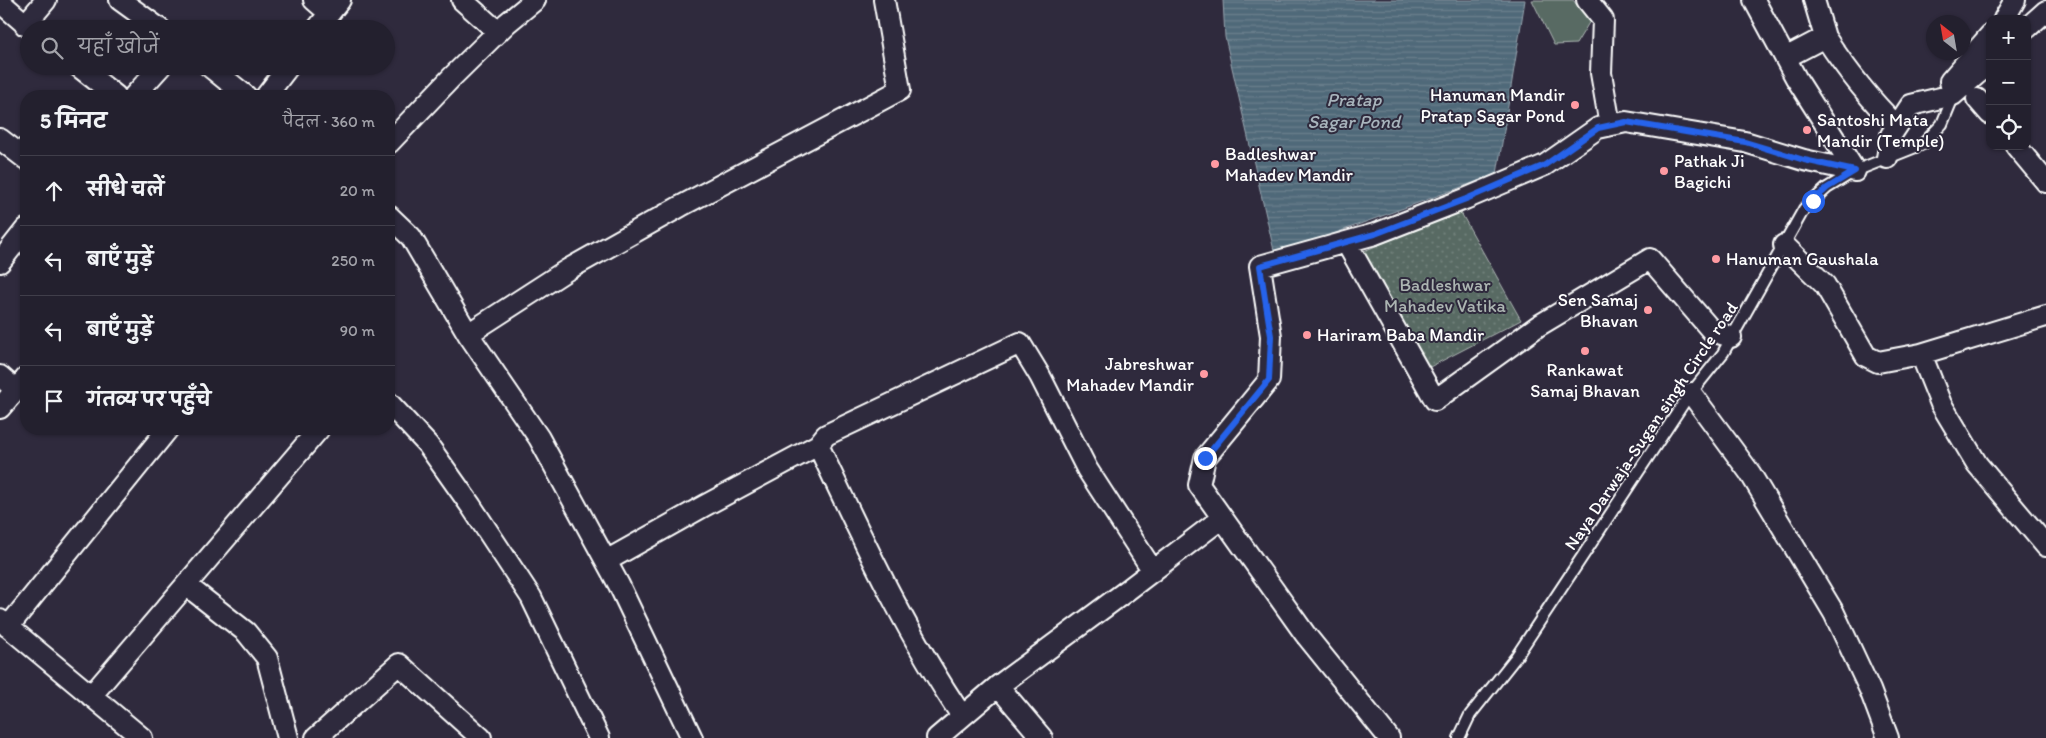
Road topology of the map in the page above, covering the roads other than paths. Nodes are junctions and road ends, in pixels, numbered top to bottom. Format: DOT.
graph roads {
  1 [pos="46,0"];
  2 [pos="120,0"];
  3 [pos="314,0"];
  4 [pos="462,0"];
  5 [pos="535,0"];
  6 [pos="884,0"];
  7 [pos="1587,0"];
  8 [pos="1754,0"];
  9 [pos="1814,0"];
  10 [pos="2015,0"];
  11 [pos="0,2"];
  12 [pos="335,6"];
  13 [pos="2046,11"];
  14 [pos="2006,15"];
  15 [pos="20,20"];
  16 [pos="33,20"];
  17 [pos="148,20"];
  18 [pos="324,20"];
  19 [pos="2031,24"];
  20 [pos="498,32"];
  21 [pos="1825,37"];
  22 [pos="1986,40"];
  23 [pos="1785,58"];
  24 [pos="1986,66"];
  25 [pos="89,75"];
  26 [pos="153,75"];
  27 [pos="220,75"];
  28 [pos="282,75"];
  29 [pos="108,90"];
  30 [pos="139,90"];
  31 [pos="239,90"];
  32 [pos="271,90"];
  33 [pos="1953,95"];
  34 [pos="1984,106"];
  35 [pos="1610,125"];
  36 [pos="1898,126"];
  37 [pos="395,137"];
  38 [pos="0,138"];
  39 [pos="2019,150"];
  40 [pos="20,154"];
  41 [pos="1887,158"];
  42 [pos="1855,171"];
  43 [pos="2046,182"];
  44 [pos="395,222"];
  45 [pos="20,236"];
  46 [pos="1346,242"];
  47 [pos="1784,245"];
  48 [pos="2,256"];
  49 [pos="2046,316"];
  50 [pos="468,334"];
  51 [pos="1731,337"];
  52 [pos="1922,354"];
  53 [pos="0,376"];
  54 [pos="20,384"];
  55 [pos="20,385"];
  56 [pos="1691,393"];
  57 [pos="0,408"];
  58 [pos="395,409"];
  59 [pos="163,435"];
  60 [pos="314,435"];
  61 [pos="818,445"];
  62 [pos="1222,518"];
  63 [pos="2046,546"];
  64 [pos="606,561"];
  65 [pos="1153,570"];
  66 [pos="186,585"];
  67 [pos="4,623"];
  68 [pos="998,686"];
  69 [pos="91,696"];
  70 [pos="962,716"];
  71 [pos="142,738"];
  72 [pos="288,738"];
  73 [pos="316,738"];
  74 [pos="481,738"];
  75 [pos="599,738"];
  76 [pos="692,738"];
  77 [pos="937,738"];
  78 [pos="1042,738"];
  79 [pos="1389,738"];
  80 [pos="1459,738"];
  81 [pos="1888,738"];
  1 -- 16 [label="street"];
  2 -- 17 [label="street"];
  3 -- 12 [label="street"];
  4 -- 20 [label="street"];
  5 -- 20 [label="street"];
  6 -- 50 [label="street"];
  7 -- 35 [label="street"];
  8 -- 23 [label="street"];
  9 -- 21 [label="street"];
  10 -- 14 [label="street"];
  11 -- 15 [label="street"];
  12 -- 18 [label="street"];
  13 -- 19 [label="street"];
  20 -- 37 [label="street"];
  21 -- 23 [label="street"];
  21 -- 36 [label="street"];
  22 -- 33 [label="street"];
  23 -- 42 [label="street"];
  24 -- 33 [label="street"];
  25 -- 29 [label="street"];
  26 -- 30 [label="street"];
  27 -- 31 [label="street"];
  28 -- 32 [label="street"];
  33 -- 34 [label="lane"];
  33 -- 36 [label="street"];
  33 -- 41 [label="lane, Naya Darwaja-Sugan singh Circle road"];
  35 -- 42 [label="street"];
  35 -- 46 [label="street"];
  36 -- 41 [label="street"];
  38 -- 40 [label="street"];
  39 -- 43 [label="street"];
  41 -- 42 [label="lane, Naya Darwaja-Sugan singh Circle road"];
  42 -- 47 [label="lane, Naya Darwaja-Sugan singh Circle road"];
  44 -- 50 [label="street"];
  45 -- 48 [label="street"];
  46 -- 51 [label="street"];
  46 -- 62 [label="street"];
  47 -- 51 [label="lane, Naya Darwaja-Sugan singh Circle road"];
  47 -- 52 [label="street"];
  49 -- 52 [label="street"];
  50 -- 64 [label="street"];
  51 -- 56 [label="lane, Naya Darwaja-Sugan singh Circle road"];
  52 -- 63 [label="street"];
  53 -- 54 [label="street"];
  55 -- 57 [label="street"];
  56 -- 80 [label="lane, Naya Darwaja-Sugan singh Circle road"];
  56 -- 81 [label="street"];
  58 -- 75 [label="street"];
  59 -- 67 [label="street"];
  60 -- 66 [label="street"];
  61 -- 64 [label="street"];
  61 -- 65 [label="street"];
  61 -- 70 [label="street"];
  62 -- 65 [label="street"];
  62 -- 79 [label="street"];
  64 -- 76 [label="street"];
  65 -- 68 [label="street"];
  66 -- 69 [label="street"];
  66 -- 72 [label="street"];
  67 -- 69 [label="street"];
  68 -- 70 [label="street"];
  68 -- 78 [label="street"];
  69 -- 71 [label="street"];
  70 -- 77 [label="street"];
  73 -- 74 [label="street"];
}
